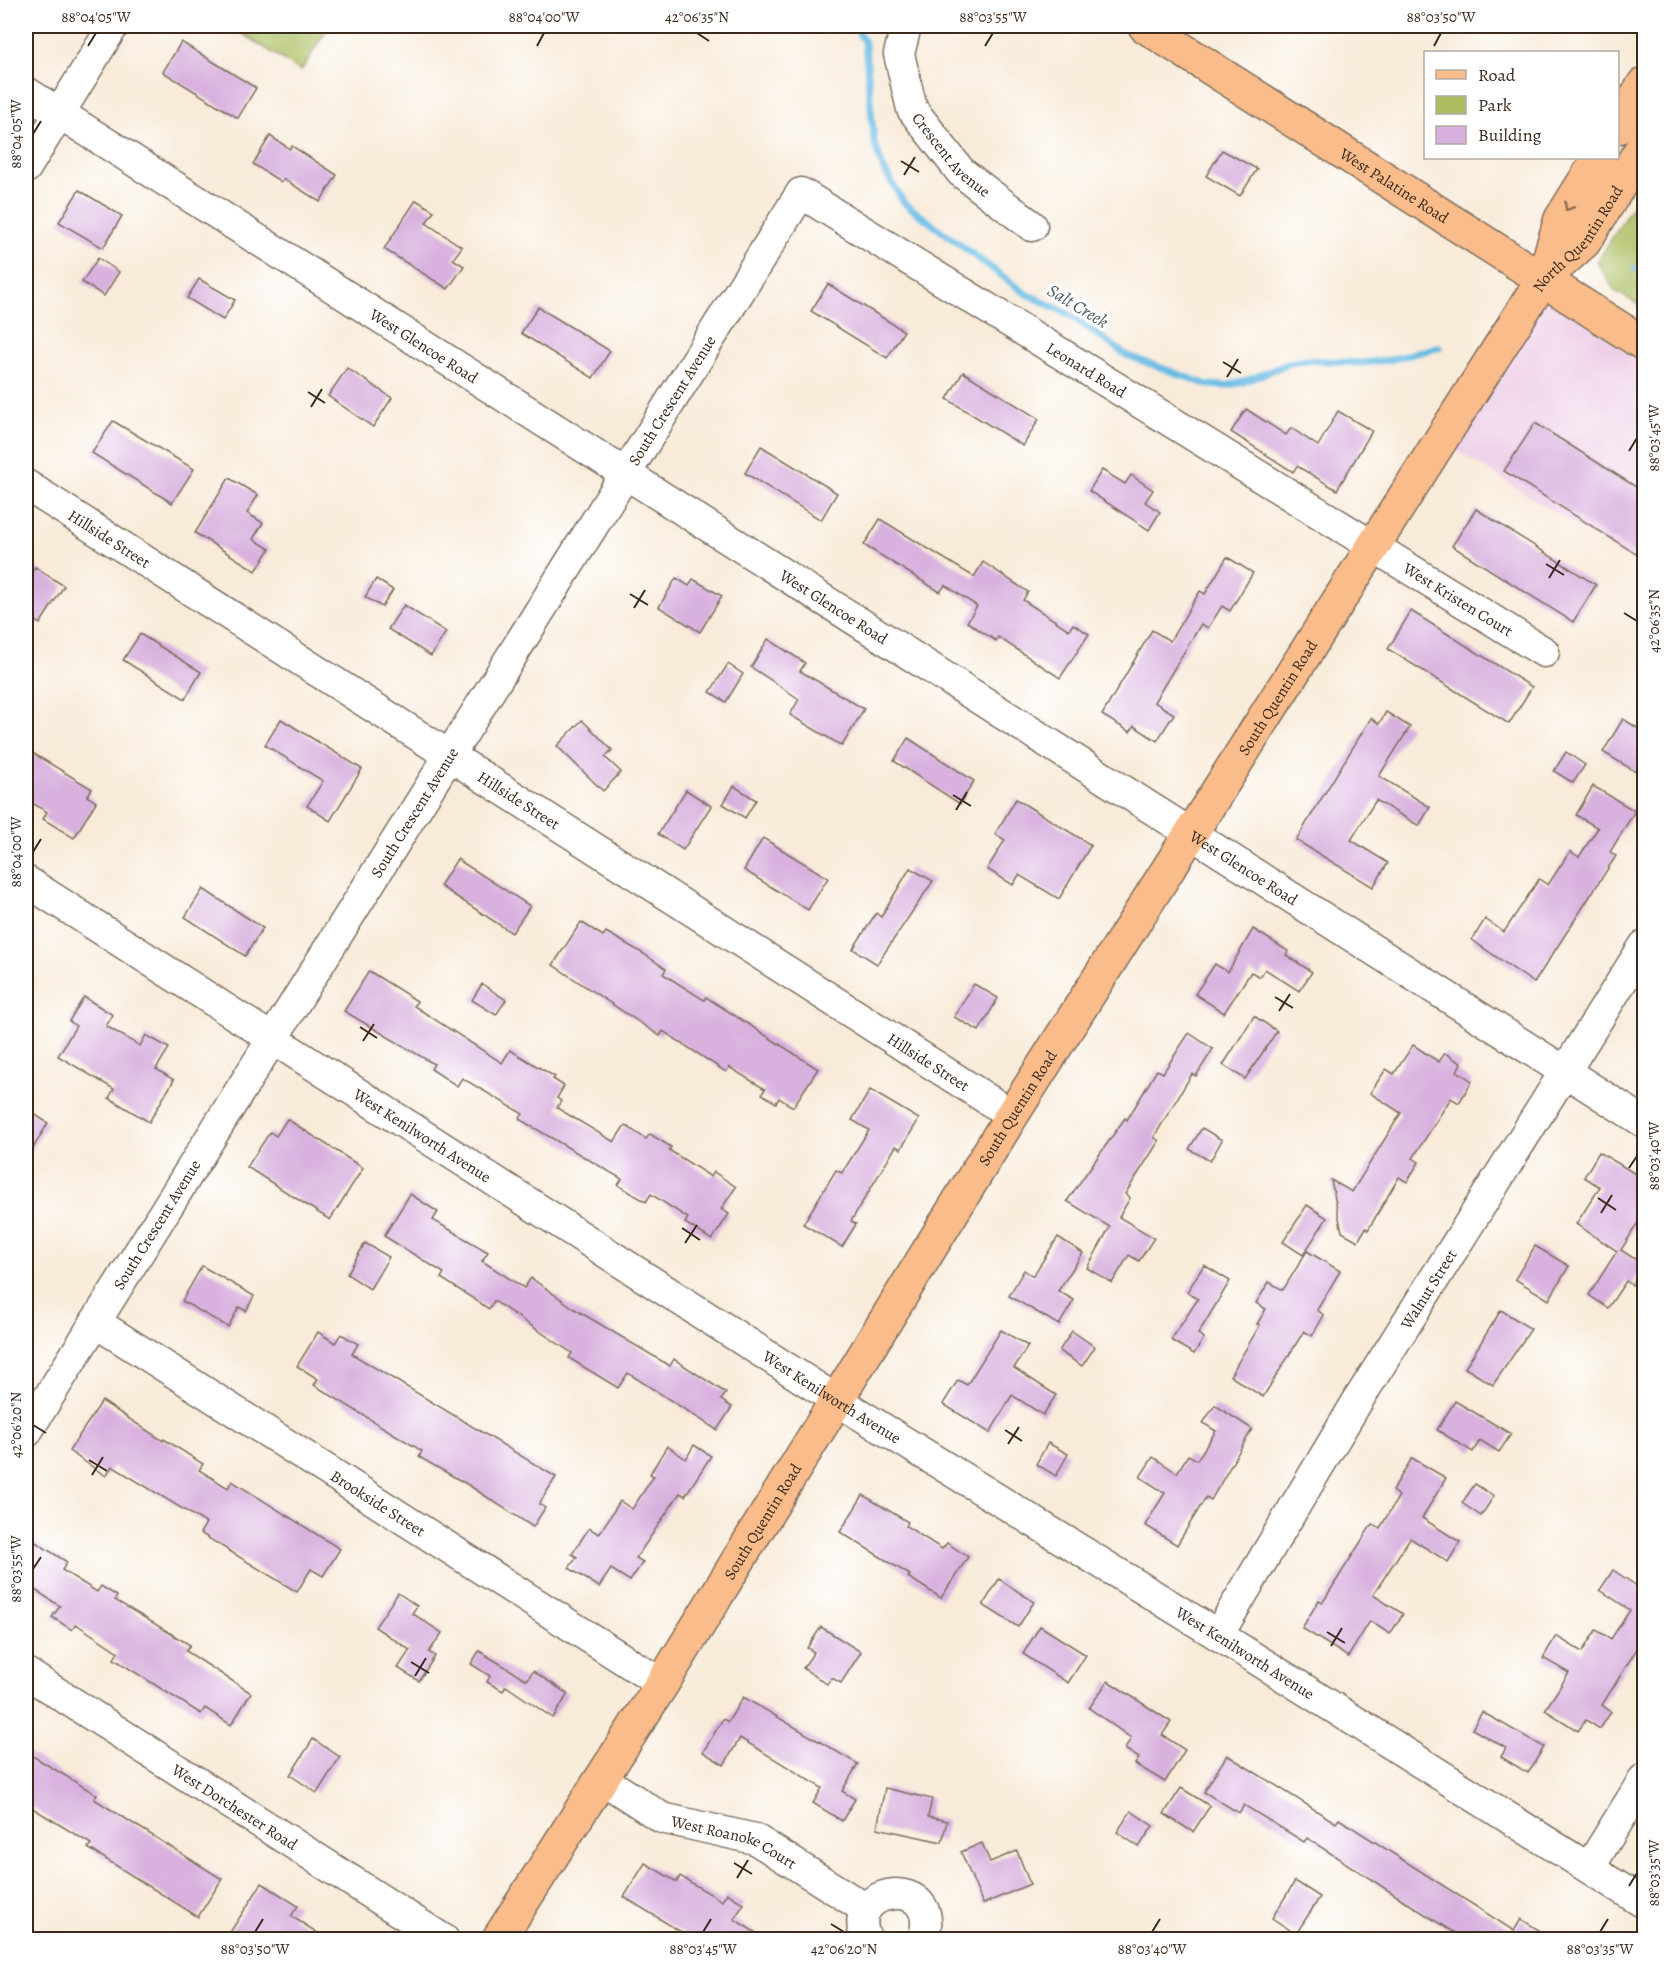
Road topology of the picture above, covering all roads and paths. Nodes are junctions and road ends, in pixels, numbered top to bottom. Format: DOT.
graph roads {
  1 [pos="113,26"];
  2 [pos="906,26"];
  3 [pos="1145,26"];
  4 [pos="1644,84"];
  5 [pos="26,92"];
  6 [pos="59,114"];
  7 [pos="1619,124"];
  8 [pos="1644,145"];
  9 [pos="1598,159"];
  10 [pos="26,168"];
  11 [pos="801,193"];
  12 [pos="1032,226"];
  13 [pos="1543,279"];
  14 [pos="1644,344"];
  15 [pos="624,472"];
  16 [pos="26,485"];
  17 [pos="1373,547"];
  18 [pos="1544,652"];
  19 [pos="450,755"];
  20 [pos="1191,834"];
  21 [pos="26,881"];
  22 [pos="1644,946"];
  23 [pos="273,1039"];
  24 [pos="1564,1072"];
  25 [pos="1012,1115"];
  26 [pos="1644,1122"];
  27 [pos="95,1322"];
  28 [pos="838,1401"];
  29 [pos="26,1433"];
  30 [pos="1218,1635"];
  31 [pos="26,1673"];
  32 [pos="662,1684"];
  33 [pos="602,1779"];
  34 [pos="1644,1779"];
  35 [pos="1589,1868"];
  36 [pos="1644,1903"];
  37 [pos="866,1909"];
  38 [pos="444,1940"];
  39 [pos="498,1940"];
  40 [pos="867,1940"];
  41 [pos="923,1940"];
  1 -- 6 [label="street"];
  2 -- 12 [label="street, Crescent Avenue"];
  3 -- 13 [label="main road, West Palatine Road"];
  4 -- 7 [label="main road"];
  5 -- 6 [label="street, West Glencoe Road"];
  6 -- 10 [label="street"];
  6 -- 15 [label="street, West Glencoe Road"];
  8 -- 13 [label="main road, North Quentin Road"];
  9 -- 13 [label="main road, North Quentin Road, one-way"];
  11 -- 15 [label="street, South Crescent Avenue"];
  11 -- 17 [label="street, Leonard Road"];
  13 -- 14 [label="main road, West Palatine Road"];
  13 -- 17 [label="main road, South Quentin Road"];
  15 -- 19 [label="street, South Crescent Avenue"];
  15 -- 20 [label="street, West Glencoe Road"];
  16 -- 19 [label="street, Hillside Street"];
  17 -- 18 [label="street, West Kristen Court"];
  17 -- 20 [label="main road, South Quentin Road"];
  19 -- 23 [label="street, South Crescent Avenue"];
  19 -- 25 [label="street, Hillside Street"];
  20 -- 24 [label="street, West Glencoe Road"];
  20 -- 25 [label="main road, South Quentin Road"];
  21 -- 23 [label="street, West Kenilworth Avenue"];
  22 -- 24 [label="street, Walnut Street"];
  23 -- 27 [label="street, South Crescent Avenue"];
  23 -- 28 [label="street, West Kenilworth Avenue"];
  24 -- 26 [label="street, West Glencoe Road"];
  24 -- 30 [label="street, Walnut Street"];
  25 -- 28 [label="main road, South Quentin Road"];
  27 -- 29 [label="street, South Crescent Avenue"];
  27 -- 32 [label="street, Brookside Street"];
  28 -- 30 [label="street, West Kenilworth Avenue"];
  28 -- 32 [label="main road, South Quentin Road"];
  30 -- 35 [label="street, West Kenilworth Avenue"];
  31 -- 38 [label="street, West Dorchester Road"];
  32 -- 33 [label="main road, South Quentin Road"];
  33 -- 37 [label="street, West Roanoke Court"];
  33 -- 39 [label="main road, South Quentin Road"];
  34 -- 35 [label="street"];
  35 -- 36 [label="street, West Kenilworth Avenue"];
  37 -- 40 [label="street"];
  37 -- 41 [label="street"];
}
